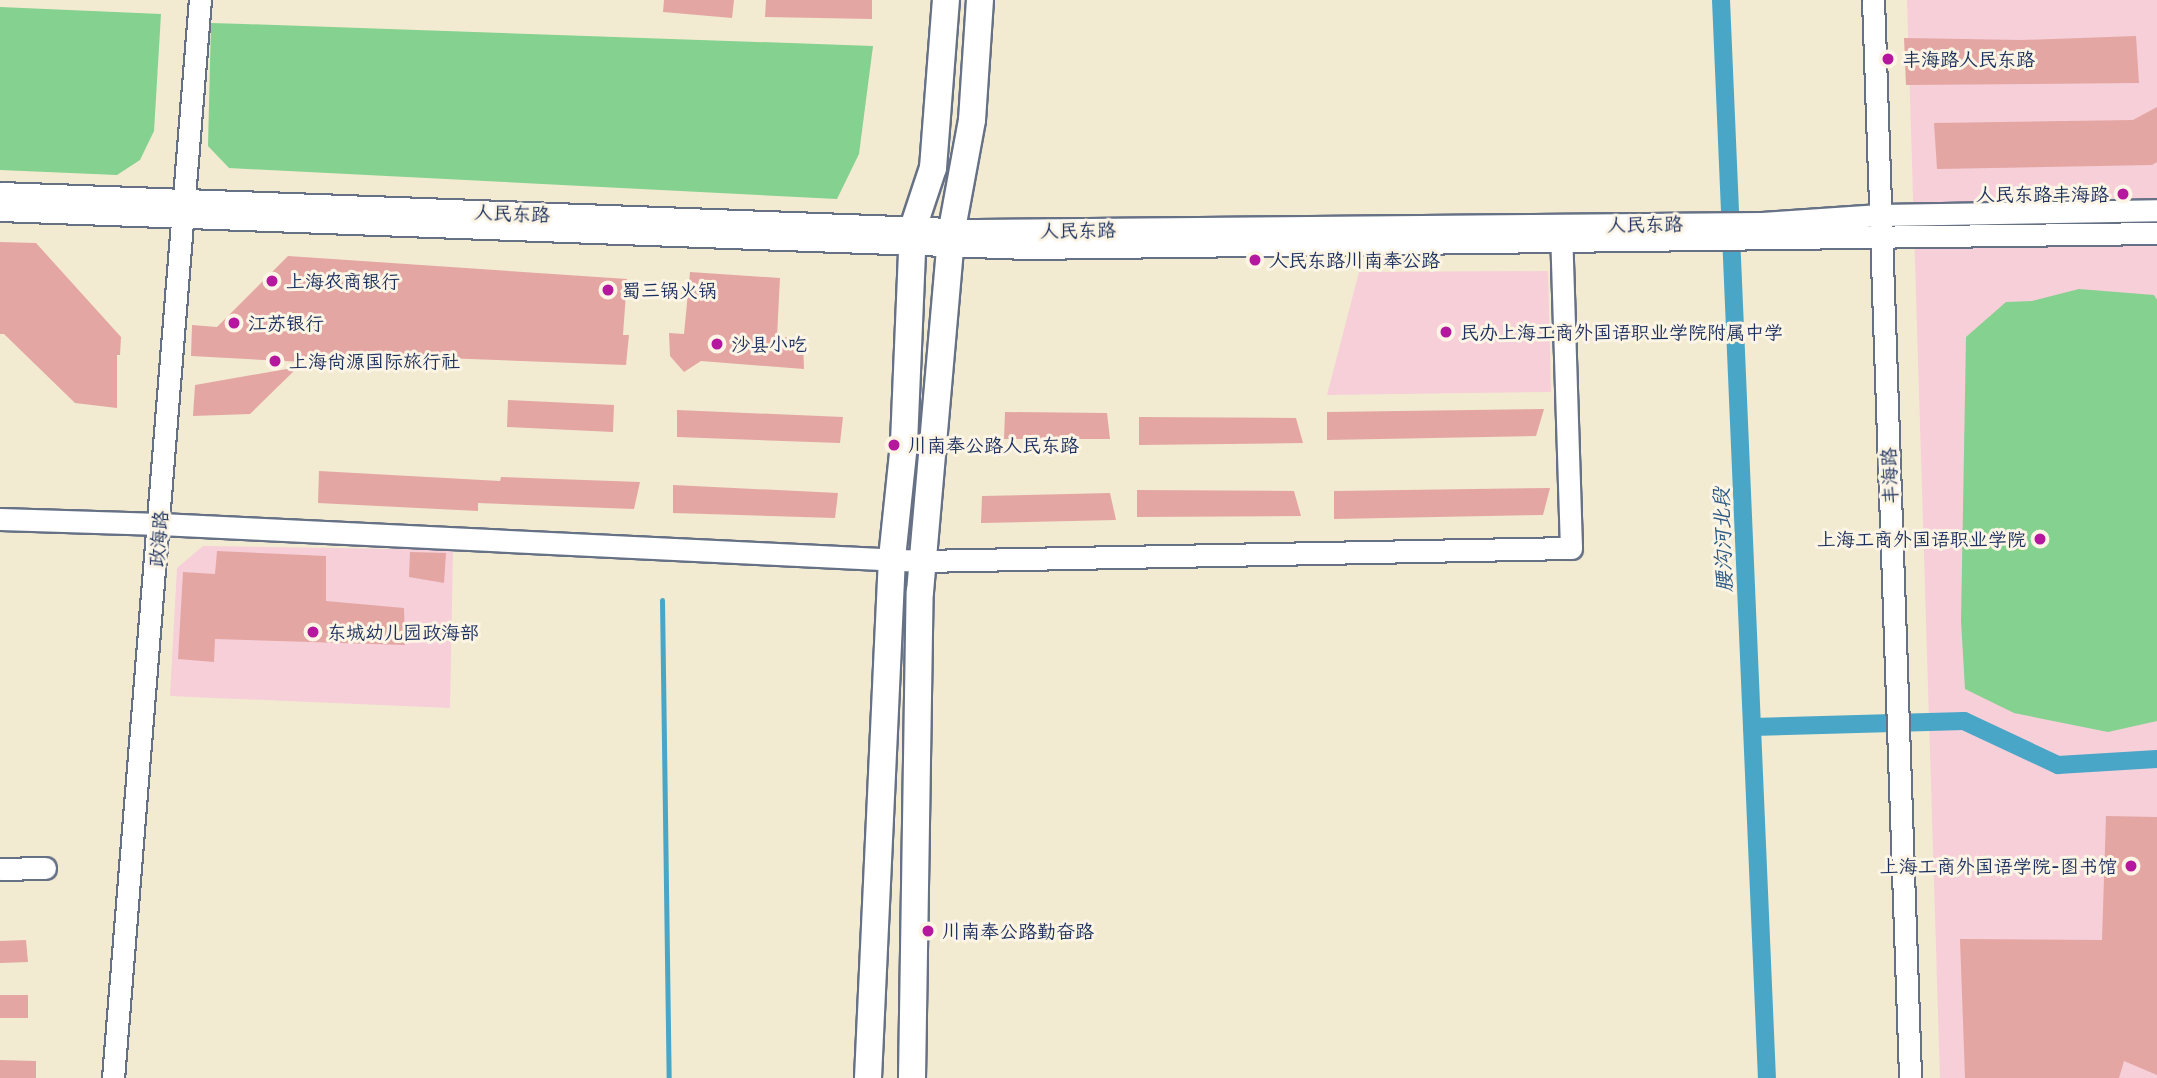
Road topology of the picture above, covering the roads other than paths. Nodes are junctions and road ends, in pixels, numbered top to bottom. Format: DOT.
graph roads {
  1 [pos="200,0"];
  2 [pos="946,0"];
  3 [pos="980,0"];
  4 [pos="1873,0"];
  5 [pos="0,193"];
  6 [pos="184,208"];
  7 [pos="0,210"];
  8 [pos="2157,210"];
  9 [pos="1880,215"];
  10 [pos="1763,231"];
  11 [pos="1561,233"];
  12 [pos="2157,233"];
  13 [pos="912,236"];
  14 [pos="951,237"];
  15 [pos="1881,238"];
  16 [pos="0,519"];
  17 [pos="160,524"];
  18 [pos="892,558"];
  19 [pos="922,561"];
  20 [pos="45,868"];
  21 [pos="0,869"];
  22 [pos="114,1078"];
  23 [pos="868,1078"];
  24 [pos="912,1078"];
  25 [pos="1910,1078"];
  1 -- 6 [label="street, 政海路"];
  2 -- 13 [label="main road"];
  3 -- 14 [label="main road"];
  4 -- 9 [label="street, 丰海路"];
  5 -- 6 [label="street, 人民东路"];
  6 -- 7 [label="street, 人民东路"];
  6 -- 13 [label="street, 人民东路"];
  6 -- 17 [label="street, 政海路"];
  8 -- 9 [label="street, 人民东路"];
  9 -- 10 [label="street, 人民东路"];
  9 -- 15 [label="street, 丰海路"];
  10 -- 11 [label="street, 人民东路"];
  10 -- 15 [label="street, 人民东路"];
  11 -- 14 [label="street, 人民东路"];
  11 -- 19 [label="street"];
  12 -- 15 [label="street, 人民东路"];
  13 -- 14 [label="street, 人民东路"];
  13 -- 18 [label="main road"];
  14 -- 19 [label="main road"];
  15 -- 25 [label="street, 丰海路"];
  16 -- 17 [label="street"];
  17 -- 18 [label="street"];
  17 -- 22 [label="street, 政海路"];
  18 -- 19 [label="street"];
  18 -- 23 [label="main road"];
  19 -- 24 [label="main road"];
  20 -- 21 [label="street"];
}
